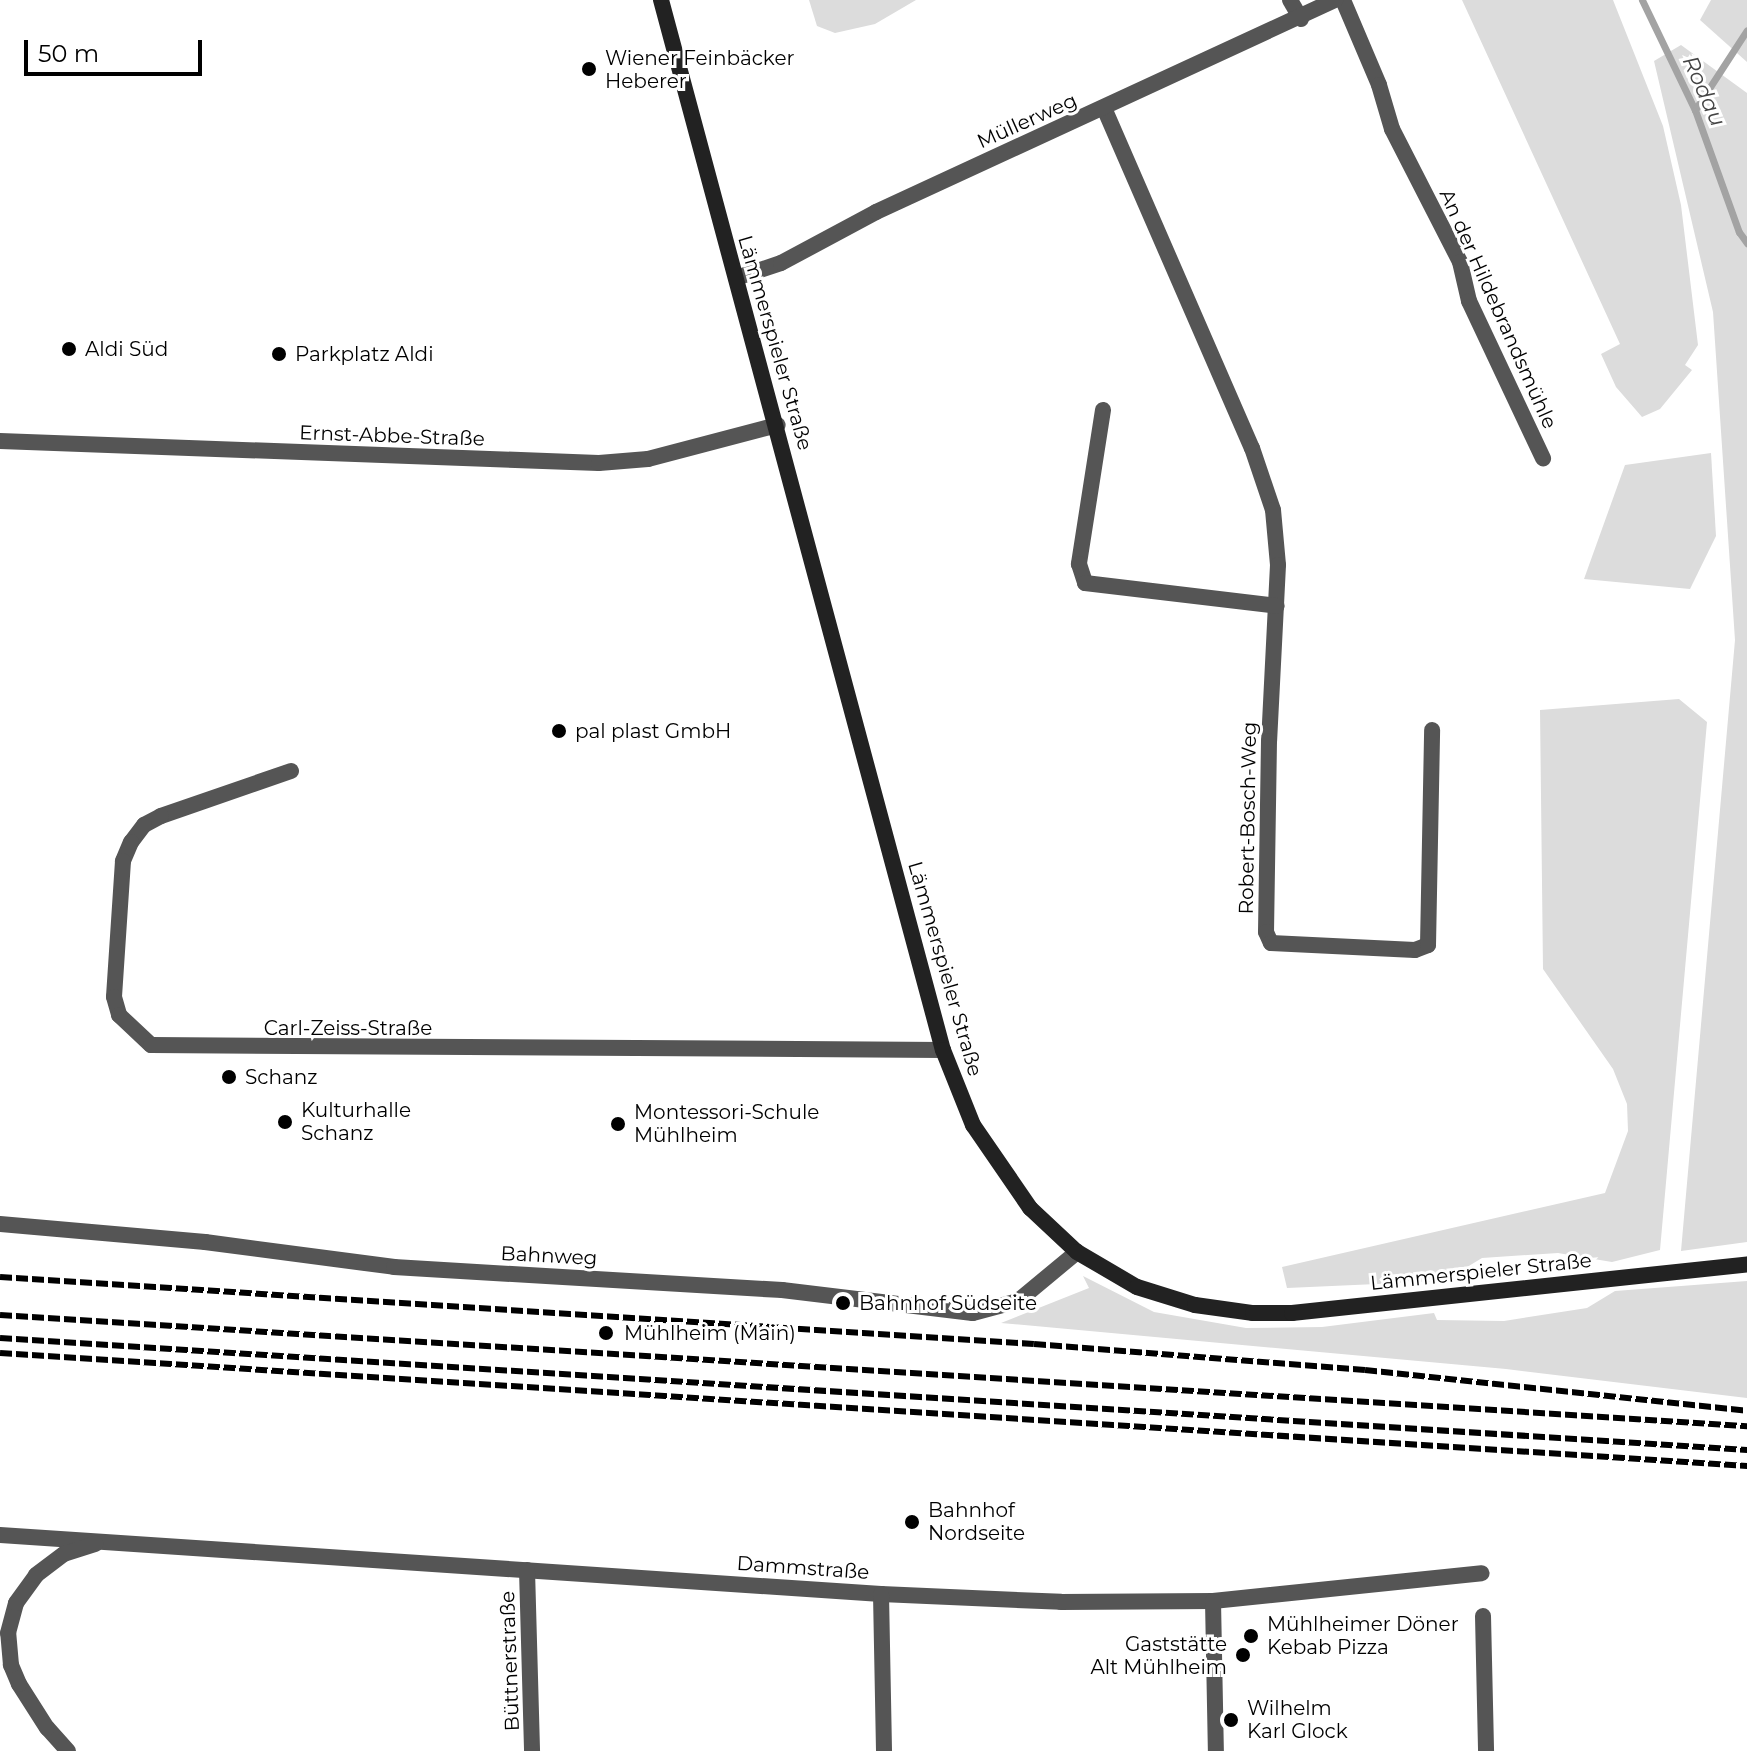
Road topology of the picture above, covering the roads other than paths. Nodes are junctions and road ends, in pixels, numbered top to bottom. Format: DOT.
graph roads {
  1 [pos="661,0"];
  2 [pos="1290,0"];
  3 [pos="1335,0"];
  4 [pos="1343,0"];
  5 [pos="1301,19"];
  6 [pos="1104,108"];
  7 [pos="736,278"];
  8 [pos="1103,410"];
  9 [pos="778,425"];
  10 [pos="0,441"];
  11 [pos="1543,458"];
  12 [pos="1277,606"];
  13 [pos="1432,730"];
  14 [pos="291,771"];
  15 [pos="943,1050"];
  16 [pos="0,1224"];
  17 [pos="1077,1252"];
  18 [pos="1747,1264"];
  19 [pos="0,1535"];
  20 [pos="120,1542"];
  21 [pos="527,1570"];
  22 [pos="1482,1573"];
  23 [pos="881,1594"];
  24 [pos="1213,1601"];
  25 [pos="1483,1616"];
  26 [pos="68,1751"];
  27 [pos="532,1751"];
  28 [pos="884,1751"];
  29 [pos="1216,1751"];
  30 [pos="1486,1751"];
  1 -- 7 [label="main road, Lämmerspieler Straße"];
  2 -- 5 [label="street"];
  3 -- 5 [label="street, Müllerweg"];
  4 -- 11 [label="street, An der Hildebrandsmühle"];
  5 -- 6 [label="street, Müllerweg"];
  6 -- 7 [label="street, Müllerweg"];
  6 -- 12 [label="street, Robert-Bosch-Weg"];
  7 -- 9 [label="main road, Lämmerspieler Straße"];
  8 -- 12 [label="street"];
  9 -- 10 [label="street, Ernst-Abbe-Straße"];
  9 -- 15 [label="main road, Lämmerspieler Straße"];
  12 -- 13 [label="street, Robert-Bosch-Weg"];
  14 -- 15 [label="street, Carl-Zeiss-Straße"];
  15 -- 17 [label="main road, Lämmerspieler Straße"];
  16 -- 17 [label="street, Bahnweg"];
  17 -- 18 [label="main road, Lämmerspieler Straße"];
  19 -- 20 [label="street"];
  20 -- 21 [label="street, Dammstraße"];
  20 -- 26 [label="street"];
  21 -- 23 [label="street, Dammstraße"];
  21 -- 27 [label="street, Büttnerstraße"];
  22 -- 24 [label="street, Dammstraße"];
  23 -- 24 [label="street, Dammstraße"];
  23 -- 28 [label="street"];
  24 -- 29 [label="street"];
  25 -- 30 [label="street"];
}
